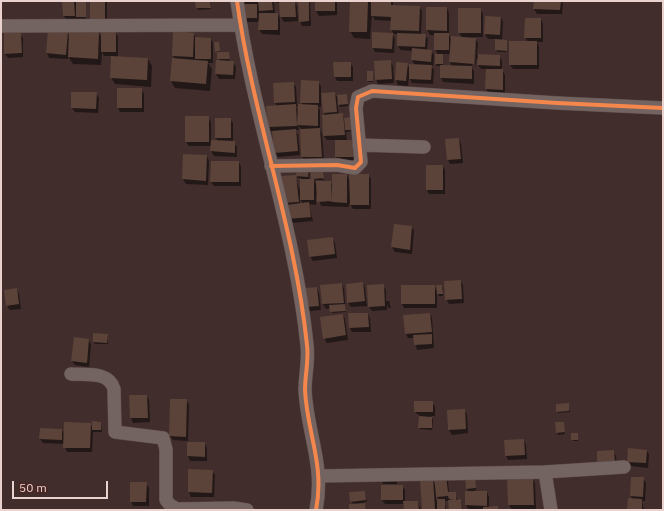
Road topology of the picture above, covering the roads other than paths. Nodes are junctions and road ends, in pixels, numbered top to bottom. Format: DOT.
graph roads {
  1 [pos="237,1"];
  2 [pos="240,25"];
  3 [pos="1,26"];
  4 [pos="663,108"];
  5 [pos="360,145"];
  6 [pos="424,147"];
  7 [pos="271,166"];
  8 [pos="71,374"];
  9 [pos="624,467"];
  10 [pos="545,472"];
  11 [pos="319,476"];
  12 [pos="247,510"];
  13 [pos="316,510"];
  14 [pos="551,510"];
  1 -- 2 [label="street"];
  2 -- 3 [label="street"];
  2 -- 7 [label="street"];
  4 -- 5 [label="street"];
  5 -- 6 [label="street"];
  5 -- 7 [label="street"];
  7 -- 11 [label="street"];
  8 -- 12 [label="street"];
  9 -- 10 [label="street"];
  10 -- 11 [label="street"];
  10 -- 14 [label="street"];
  11 -- 13 [label="street"];
}
